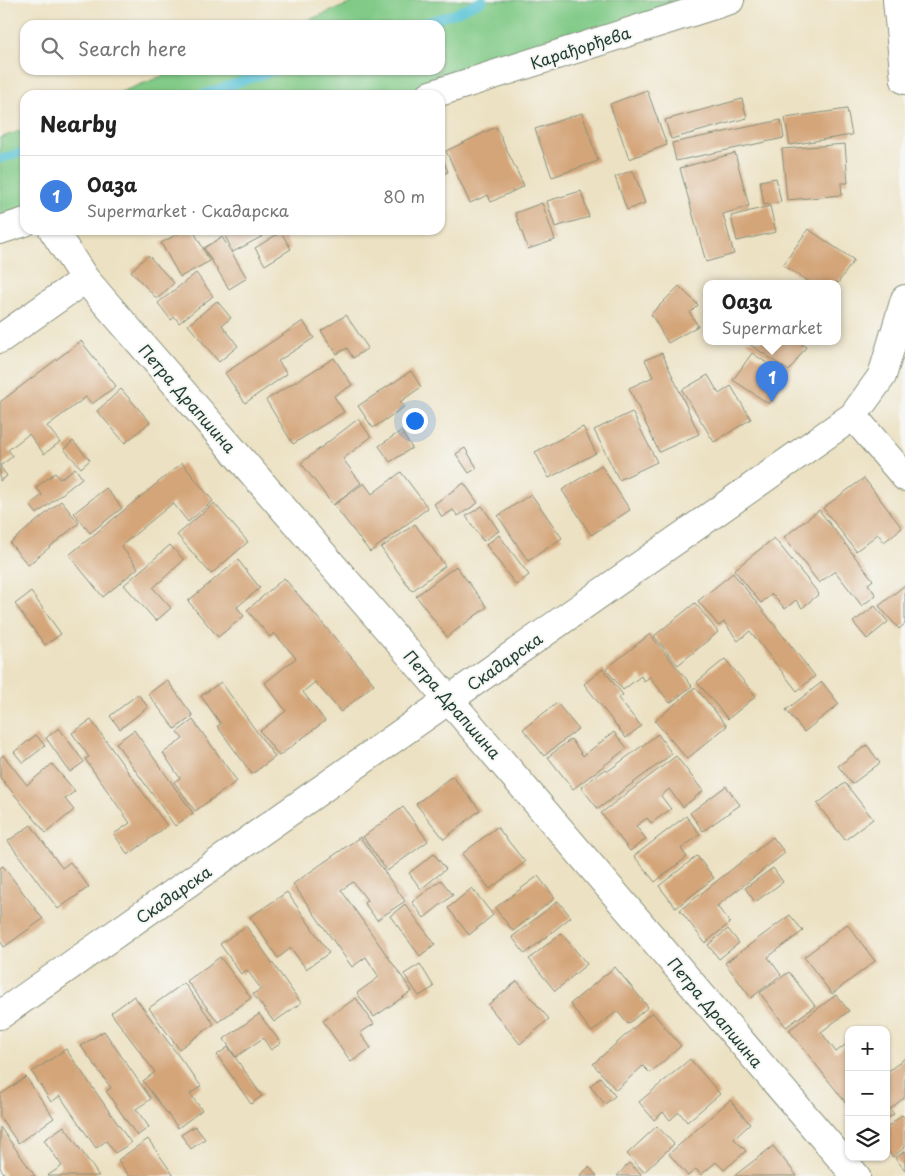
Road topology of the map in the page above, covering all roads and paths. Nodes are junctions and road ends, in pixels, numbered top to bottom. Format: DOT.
graph roads {
  1 [pos="730,0"];
  2 [pos="897,0"];
  3 [pos="905,80"];
  4 [pos="445,90"];
  5 [pos="20,224"];
  6 [pos="0,230"];
  7 [pos="56,235"];
  8 [pos="85,279"];
  9 [pos="905,299"];
  10 [pos="0,339"];
  11 [pos="893,377"];
  12 [pos="853,416"];
  13 [pos="905,477"];
  14 [pos="449,700"];
  15 [pos="0,1015"];
  16 [pos="856,1176"];
  1 -- 4 [label="street, Карађорђева"];
  2 -- 3 [label="street"];
  5 -- 6 [label="street"];
  7 -- 8 [label="street, Петра Драпшина"];
  8 -- 10 [label="street"];
  8 -- 14 [label="street, Петра Драпшина"];
  9 -- 11 [label="street, Скадарска"];
  11 -- 12 [label="street, Скадарска"];
  12 -- 13 [label="street"];
  12 -- 14 [label="street, Скадарска"];
  14 -- 15 [label="street, Скадарска"];
  14 -- 16 [label="street, Петра Драпшина"];
}
